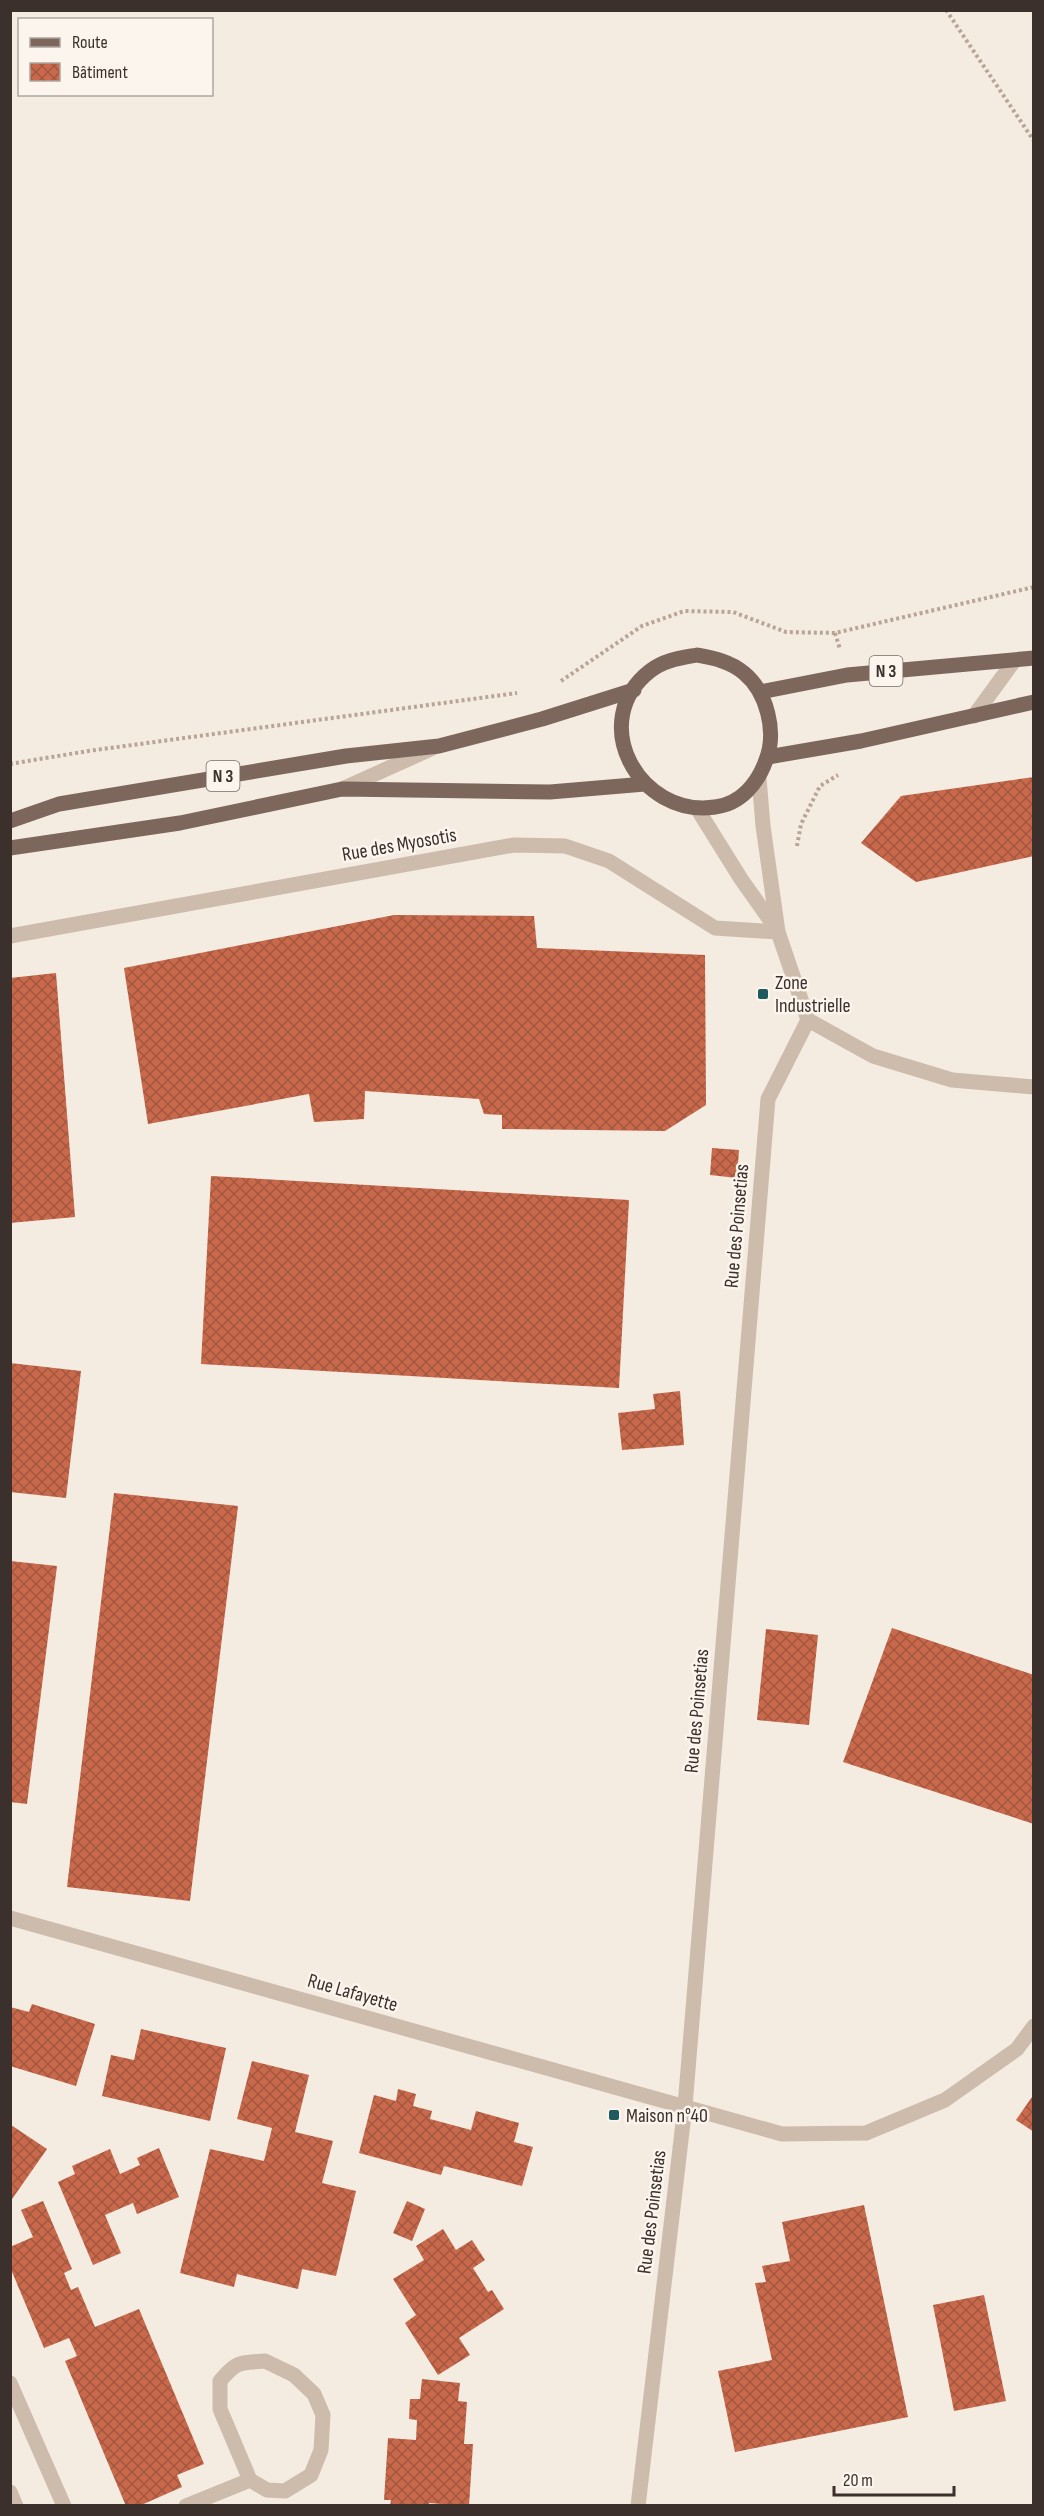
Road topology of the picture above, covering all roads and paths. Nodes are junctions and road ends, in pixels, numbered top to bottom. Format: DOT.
graph roads {
  1 [pos="946,10"];
  2 [pos="1034,141"];
  3 [pos="1034,587"];
  4 [pos="1034,658"];
  5 [pos="1014,661"];
  6 [pos="551,685"];
  7 [pos="633,690"];
  8 [pos="760,692"];
  9 [pos="521,693"];
  10 [pos="1034,702"];
  11 [pos="974,716"];
  12 [pos="439,746"];
  13 [pos="768,758"];
  14 [pos="10,764"];
  15 [pos="846,769"];
  16 [pos="759,778"];
  17 [pos="645,784"];
  18 [pos="342,789"];
  19 [pos="698,810"];
  20 [pos="10,821"];
  21 [pos="10,848"];
  22 [pos="796,851"];
  23 [pos="778,932"];
  24 [pos="10,936"];
  25 [pos="808,1020"];
  26 [pos="1034,1087"];
  27 [pos="10,1918"];
  28 [pos="1034,2026"];
  29 [pos="685,2106"];
  30 [pos="10,2383"];
  31 [pos="250,2480"];
  32 [pos="10,2492"];
  33 [pos="16,2505"];
  34 [pos="64,2505"];
  35 [pos="186,2505"];
  36 [pos="639,2505"];
  1 -- 2 [label="path"];
  3 -- 6 [label="path"];
  4 -- 5 [label="main road, N 3"];
  5 -- 8 [label="main road, N 3"];
  5 -- 11 [label="street"];
  7 -- 8 [label="main road, N 3"];
  7 -- 12 [label="main road, N 3"];
  7 -- 17 [label="main road, N 3"];
  8 -- 13 [label="main road, N 3"];
  9 -- 14 [label="path"];
  10 -- 11 [label="main road"];
  11 -- 13 [label="main road"];
  12 -- 18 [label="street, N 3"];
  12 -- 20 [label="main road, N 3"];
  13 -- 16 [label="main road, N 3"];
  15 -- 22 [label="path"];
  16 -- 19 [label="main road, N 3"];
  16 -- 23 [label="street"];
  17 -- 18 [label="main road, N 3"];
  17 -- 19 [label="main road, N 3"];
  18 -- 21 [label="main road, N 3"];
  19 -- 23 [label="street"];
  23 -- 24 [label="street, Rue des Myosotis"];
  23 -- 25 [label="street"];
  25 -- 26 [label="street"];
  25 -- 29 [label="street, Rue des Poinsetias"];
  27 -- 29 [label="street, Rue Lafayette"];
  28 -- 29 [label="street, Rue Lafayette"];
  29 -- 36 [label="street, Rue des Poinsetias"];
  30 -- 34 [label="street"];
  31 -- 31 [label="street"];
  31 -- 35 [label="street"];
  32 -- 33 [label="street"];
}
